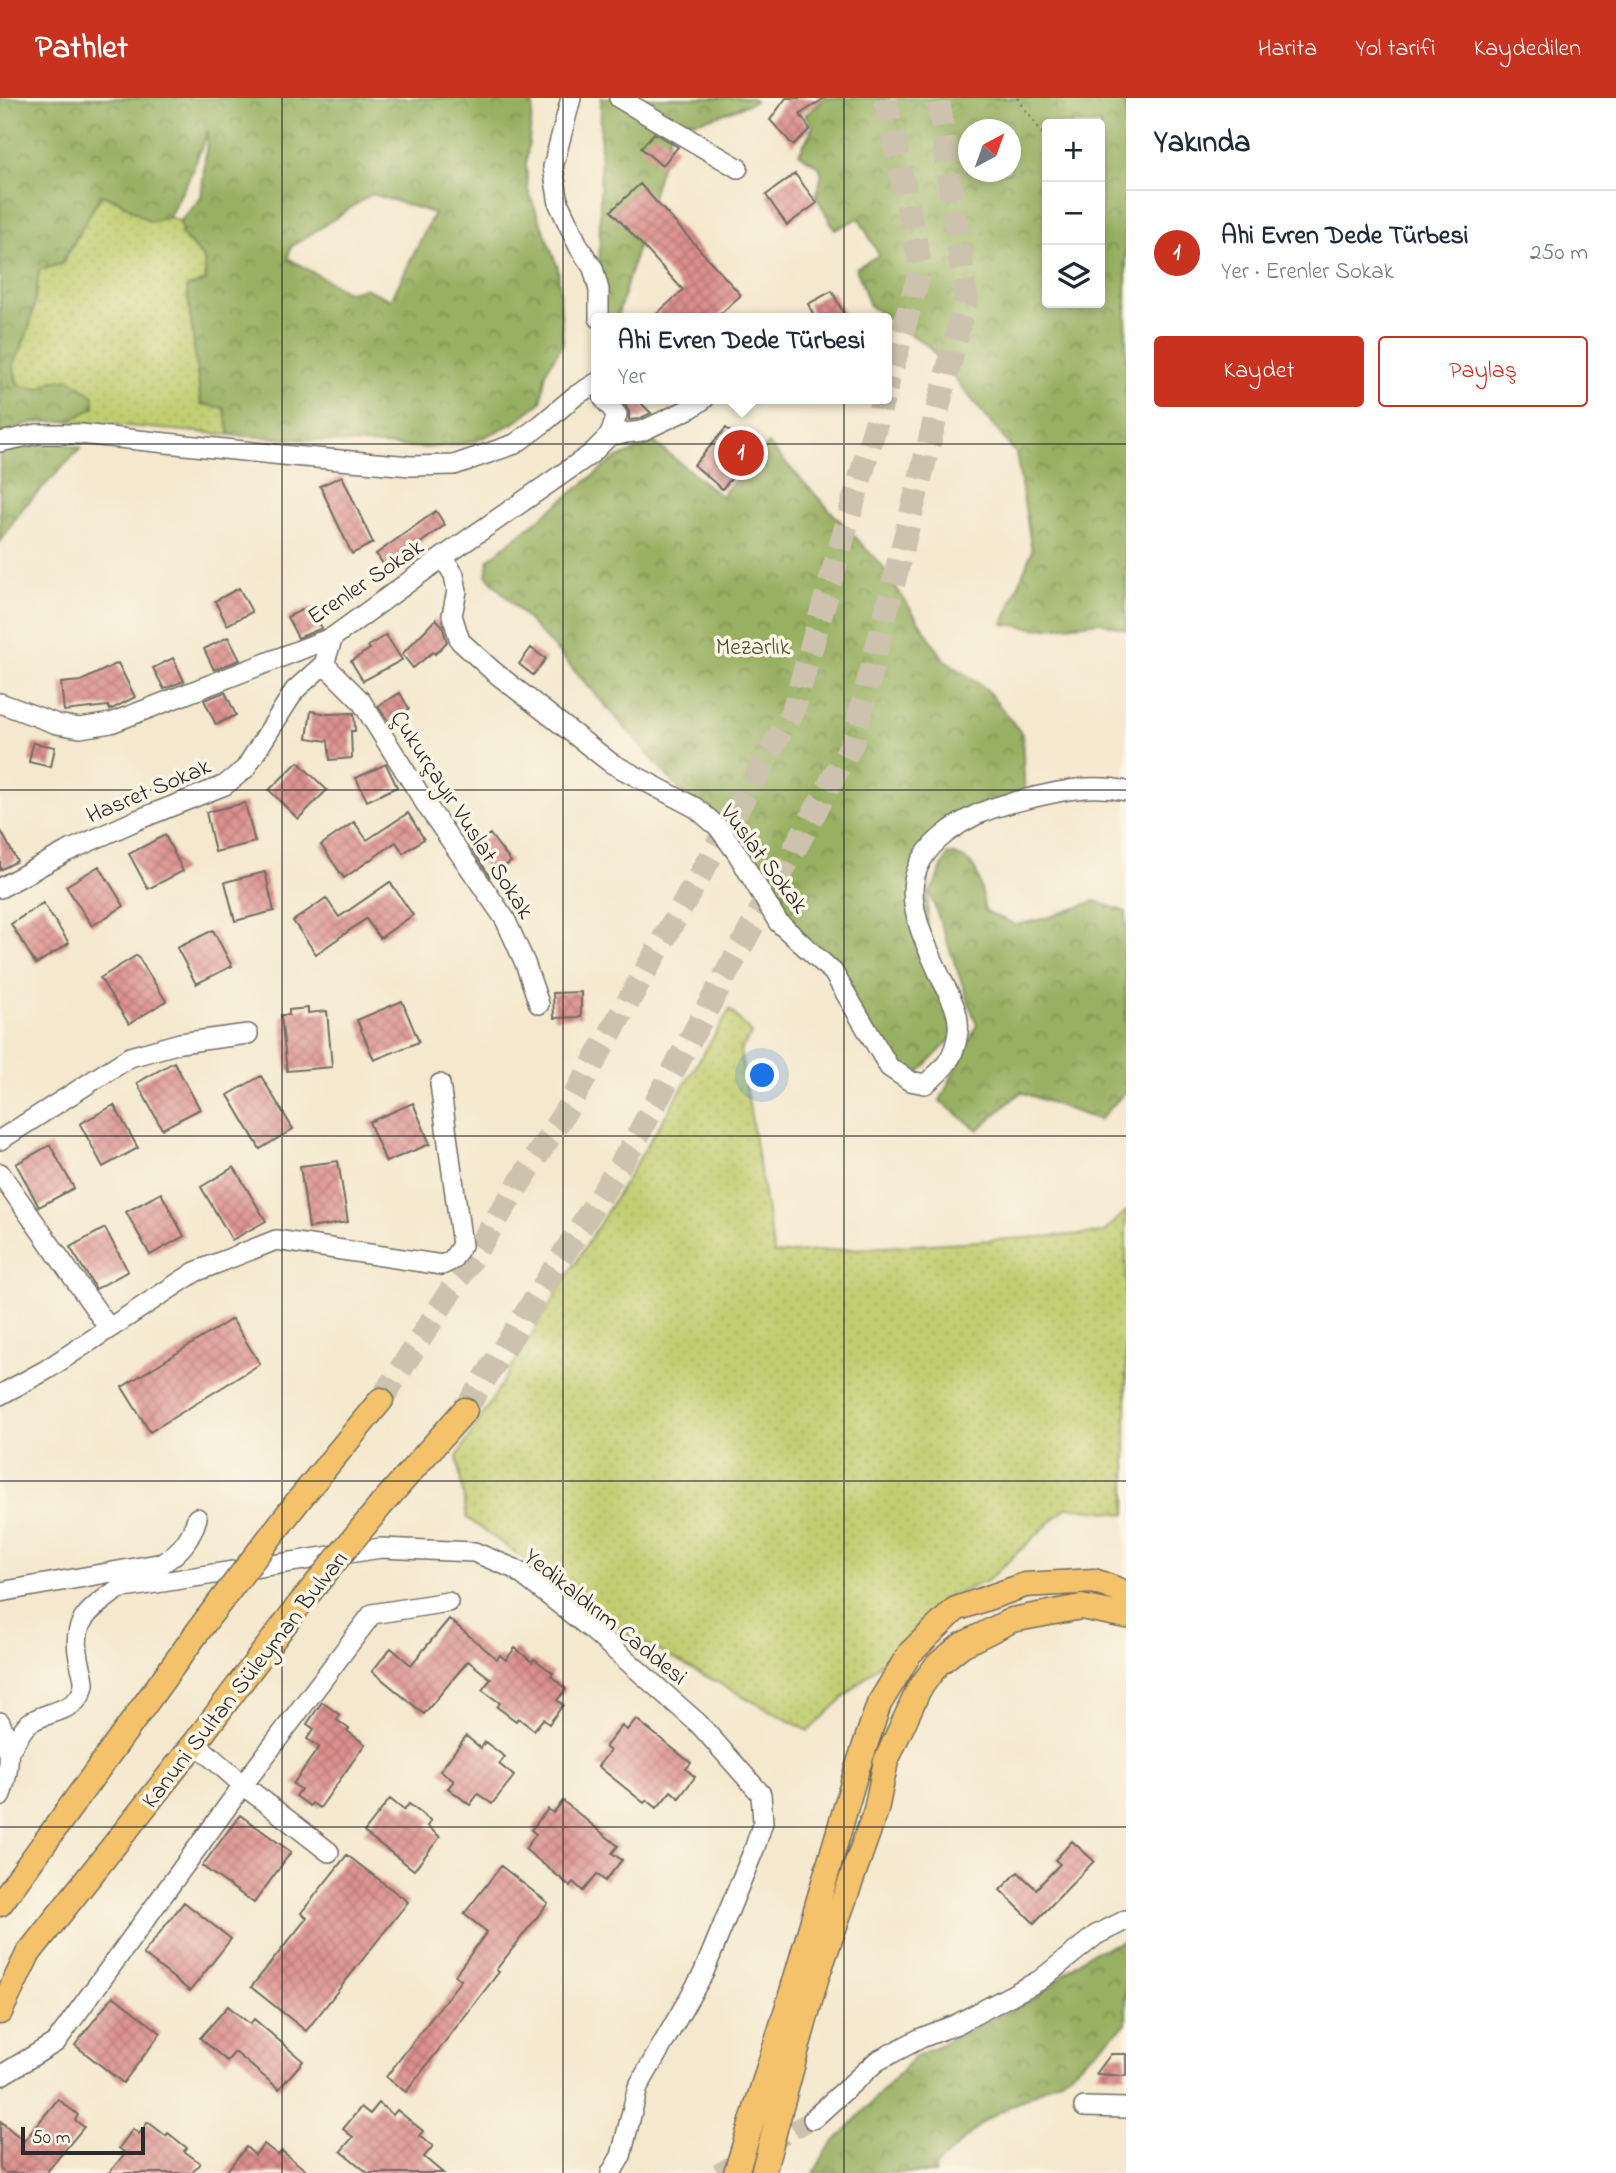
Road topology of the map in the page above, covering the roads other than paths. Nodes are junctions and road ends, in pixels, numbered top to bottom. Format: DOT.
graph roads {
  1 [pos="570,98"];
  2 [pos="619,98"];
  3 [pos="737,168"];
  4 [pos="599,313"];
  5 [pos="591,386"];
  6 [pos="608,404"];
  7 [pos="697,404"];
  8 [pos="610,435"];
  9 [pos="0,442"];
  10 [pos="443,556"];
  11 [pos="333,637"];
  12 [pos="324,664"];
  13 [pos="0,703"];
  14 [pos="1126,792"];
  15 [pos="0,888"];
  16 [pos="539,1004"];
  17 [pos="248,1034"];
  18 [pos="440,1084"];
  19 [pos="0,1140"];
  20 [pos="0,1173"];
  21 [pos="108,1327"];
  22 [pos="0,1395"];
  23 [pos="381,1400"];
  24 [pos="465,1410"];
  25 [pos="197,1518"];
  26 [pos="0,1592"];
  27 [pos="1126,1593"];
  28 [pos="448,1602"];
  29 [pos="1126,1616"];
  30 [pos="0,1717"];
  31 [pos="0,1722"];
  32 [pos="28,1724"];
  33 [pos="195,1743"];
  34 [pos="9,1751"];
  35 [pos="243,1785"];
  36 [pos="0,1797"];
  37 [pos="329,1852"];
  38 [pos="0,1904"];
  39 [pos="1126,1920"];
  40 [pos="0,2012"];
  41 [pos="0,2076"];
  42 [pos="1084,2107"];
  43 [pos="1126,2108"];
  44 [pos="813,2119"];
  45 [pos="611,2173"];
  46 [pos="736,2173"];
  47 [pos="763,2173"];
  1 -- 4 [label="street"];
  2 -- 3 [label="street"];
  5 -- 9 [label="street"];
  6 -- 8 [label="street"];
  7 -- 8 [label="street"];
  8 -- 10 [label="street, Erenler Sokak"];
  10 -- 11 [label="street, Erenler Sokak"];
  10 -- 14 [label="street, Vuslat Sokak"];
  11 -- 12 [label="street, Hasret Sokak"];
  11 -- 13 [label="street, Erenler Sokak"];
  12 -- 15 [label="street, Hasret Sokak"];
  12 -- 16 [label="street, Çukurçayır Vuslat Sokak"];
  17 -- 19 [label="street"];
  18 -- 21 [label="street"];
  20 -- 21 [label="street"];
  21 -- 22 [label="street"];
  23 -- 38 [label="main road, bridge"];
  24 -- 33 [label="main road, Kanuni Sultan Süleyman Bulvarı, bridge"];
  25 -- 26 [label="street"];
  27 -- 46 [label="main road"];
  28 -- 35 [label="street"];
  29 -- 47 [label="main road"];
  30 -- 32 [label="street"];
  31 -- 34 [label="street"];
  32 -- 34 [label="street"];
  32 -- 45 [label="street, Yedikaldırım Caddesi"];
  33 -- 35 [label="street"];
  33 -- 40 [label="main road, Kanuni Sultan Süleyman Bulvarı"];
  34 -- 36 [label="street"];
  35 -- 37 [label="street"];
  35 -- 41 [label="street"];
  39 -- 44 [label="street"];
  42 -- 43 [label="street"];
}
